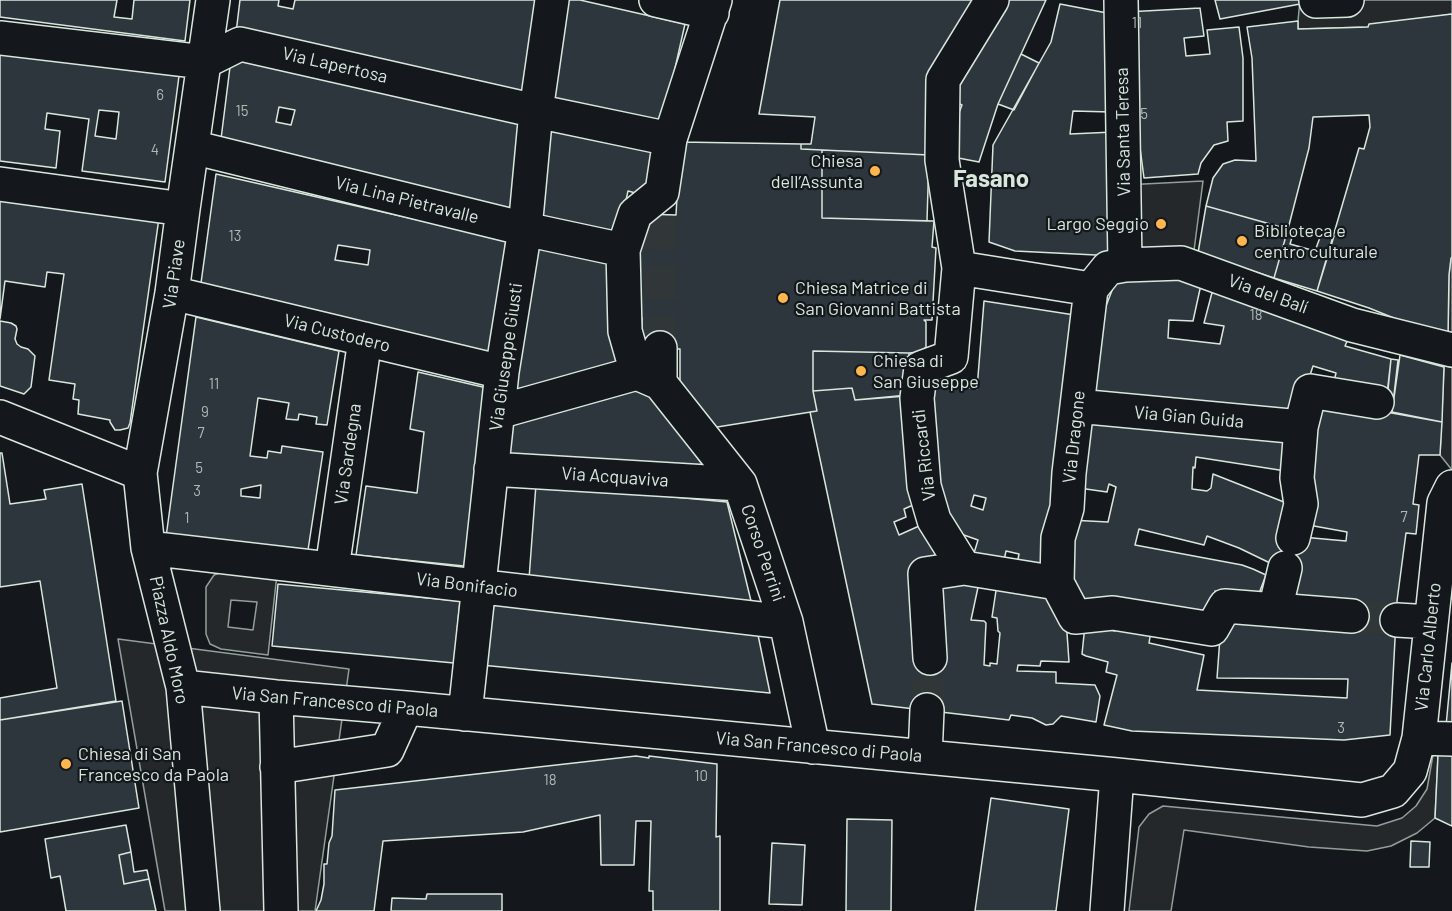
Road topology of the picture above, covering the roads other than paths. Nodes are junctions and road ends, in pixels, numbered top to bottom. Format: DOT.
graph roads {
  1 [pos="213,0"];
  2 [pos="552,0"];
  3 [pos="656,0"];
  4 [pos="992,0"];
  5 [pos="1121,0"];
  6 [pos="1316,0"];
  7 [pos="1347,0"];
  8 [pos="714,7"];
  9 [pos="0,38"];
  10 [pos="204,62"];
  11 [pos="536,111"];
  12 [pos="670,139"];
  13 [pos="192,147"];
  14 [pos="0,184"];
  15 [pos="183,208"];
  16 [pos="525,229"];
  17 [pos="623,250"];
  18 [pos="1125,265"];
  19 [pos="959,268"];
  20 [pos="1091,289"];
  21 [pos="172,293"];
  22 [pos="365,339"];
  23 [pos="660,348"];
  24 [pos="1452,350"];
  25 [pos="502,372"];
  26 [pos="648,378"];
  27 [pos="1377,402"];
  28 [pos="1077,406"];
  29 [pos="498,412"];
  30 [pos="0,417"];
  31 [pos="1301,427"];
  32 [pos="491,469"];
  33 [pos="140,473"];
  34 [pos="740,484"];
  35 [pos="1452,487"];
  36 [pos="148,548"];
  37 [pos="964,568"];
  38 [pos="332,569"];
  39 [pos="1057,584"];
  40 [pos="480,587"];
  41 [pos="1275,610"];
  42 [pos="1352,616"];
  43 [pos="1397,620"];
  44 [pos="786,622"];
  45 [pos="1431,622"];
  46 [pos="930,658"];
  47 [pos="183,687"];
  48 [pos="276,697"];
  49 [pos="406,708"];
  50 [pos="927,710"];
  51 [pos="465,714"];
  52 [pos="1419,738"];
  53 [pos="1452,739"];
  54 [pos="813,747"];
  55 [pos="925,757"];
  56 [pos="278,768"];
  57 [pos="1118,775"];
  58 [pos="203,911"];
  59 [pos="281,911"];
  60 [pos="1107,911"];
  1 -- 10 [label="street, Via Piave"];
  2 -- 11 [label="street, Via Giuseppe Giusti"];
  3 -- 8 [label="street"];
  4 -- 19 [label="street"];
  5 -- 18 [label="street, Via Santa Teresa"];
  6 -- 7 [label="street"];
  8 -- 12 [label="street, Corso Perrini"];
  9 -- 10 [label="street"];
  10 -- 11 [label="street, Via Lapertosa"];
  10 -- 13 [label="street, Via Piave"];
  11 -- 12 [label="street, Via Lapertosa"];
  11 -- 16 [label="street, Via Giuseppe Giusti"];
  12 -- 17 [label="street, Corso Perrini"];
  13 -- 15 [label="street, Via Piave"];
  13 -- 16 [label="street, Via Lina Pietravalle"];
  14 -- 15 [label="street"];
  15 -- 21 [label="street, Via Piave"];
  16 -- 17 [label="street, Via Lina Pietravalle"];
  16 -- 25 [label="street, Via Giuseppe Giusti"];
  17 -- 26 [label="street, Corso Perrini"];
  18 -- 20 [label="street, Via del Balí"];
  18 -- 24 [label="street, Via del Balí"];
  19 -- 20 [label="street"];
  19 -- 37 [label="street, Via Riccardi"];
  20 -- 28 [label="street, Via Dragone"];
  21 -- 22 [label="street, Via Custodero"];
  21 -- 33 [label="street, Via Piave"];
  22 -- 25 [label="street, Via Custodero"];
  22 -- 38 [label="street, Via Sardegna"];
  23 -- 26 [label="street"];
  25 -- 29 [label="street, Via Giuseppe Giusti"];
  26 -- 29 [label="street"];
  26 -- 34 [label="street, Corso Perrini"];
  27 -- 31 [label="street"];
  28 -- 31 [label="street, Via Gian Guida"];
  28 -- 39 [label="street, Via Dragone"];
  29 -- 32 [label="street, Via Giuseppe Giusti"];
  30 -- 33 [label="street"];
  31 -- 41 [label="street"];
  32 -- 34 [label="street, Via Acquaviva"];
  32 -- 40 [label="street, Via Giuseppe Giusti"];
  33 -- 36 [label="street, Via Piave"];
  34 -- 44 [label="street, Corso Perrini"];
  35 -- 45 [label="street, Via Carlo Alberto"];
  36 -- 38 [label="street, Via Bonifacio"];
  36 -- 47 [label="street, Piazza Aldo Moro"];
  37 -- 39 [label="street"];
  37 -- 46 [label="street"];
  38 -- 40 [label="street, Via Bonifacio"];
  39 -- 41 [label="street"];
  40 -- 44 [label="street, Via Bonifacio"];
  40 -- 51 [label="street, Via Giuseppe Giusti"];
  41 -- 42 [label="street"];
  43 -- 45 [label="street"];
  44 -- 54 [label="street, Corso Perrini"];
  45 -- 52 [label="street, Via Carlo Alberto"];
  47 -- 48 [label="street, Via San Francesco di Paola"];
  47 -- 58 [label="street, Piazza Aldo Moro"];
  48 -- 49 [label="street, Via San Francesco di Paola"];
  48 -- 56 [label="street"];
  49 -- 51 [label="street, Via San Francesco di Paola"];
  49 -- 56 [label="street"];
  50 -- 55 [label="street"];
  51 -- 54 [label="street, Via San Francesco di Paola"];
  52 -- 53 [label="street"];
  52 -- 57 [label="street, Via San Francesco di Paola"];
  54 -- 55 [label="street, Via San Francesco di Paola"];
  55 -- 57 [label="street, Via San Francesco di Paola"];
  56 -- 59 [label="street"];
  57 -- 60 [label="street"];
}
